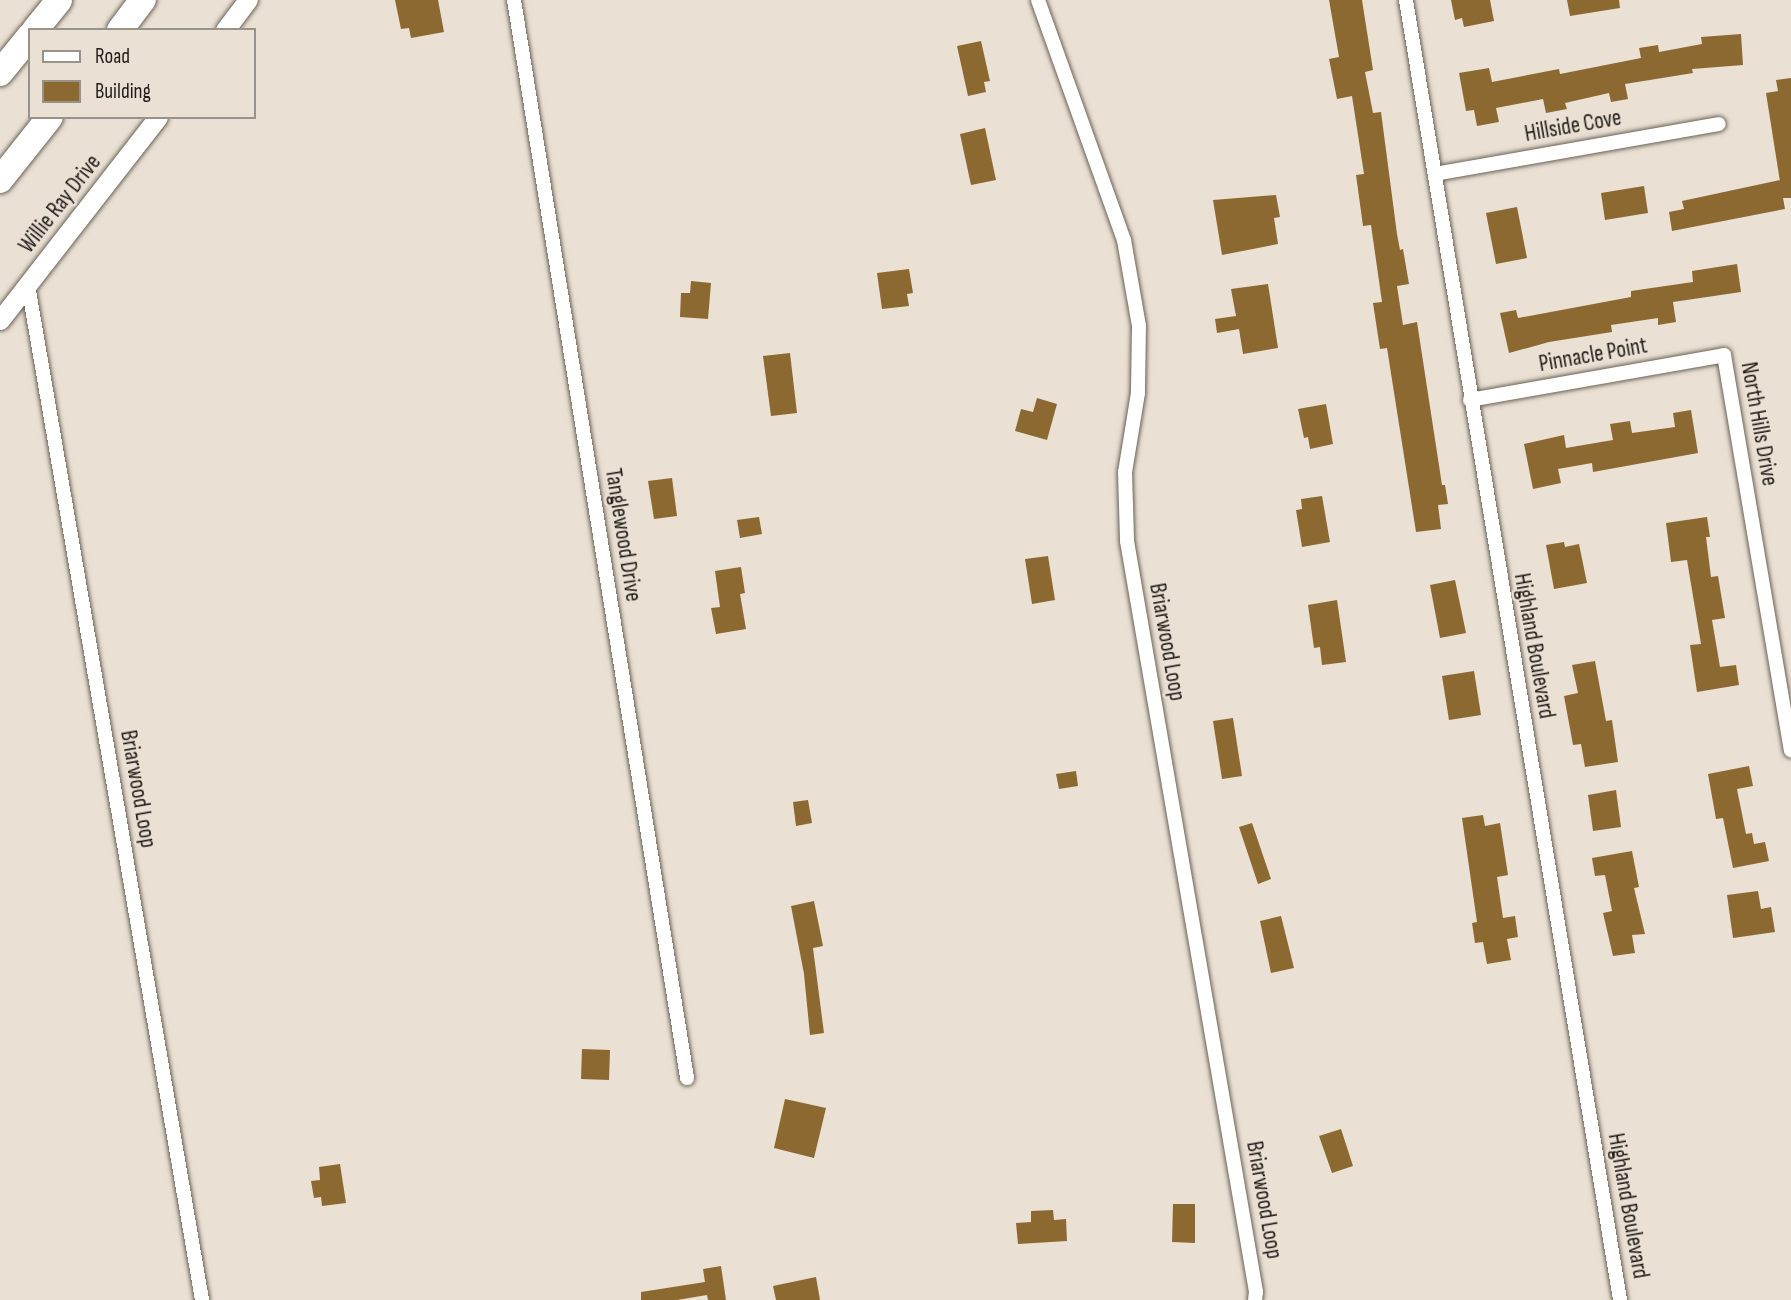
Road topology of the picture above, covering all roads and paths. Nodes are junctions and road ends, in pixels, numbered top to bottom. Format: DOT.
graph roads {
  1 [pos="59,0"];
  2 [pos="143,0"];
  3 [pos="248,0"];
  4 [pos="514,0"];
  5 [pos="1038,0"];
  6 [pos="1406,0"];
  7 [pos="37,28"];
  8 [pos="122,28"];
  9 [pos="227,28"];
  10 [pos="28,38"];
  11 [pos="0,73"];
  12 [pos="48,119"];
  13 [pos="156,119"];
  14 [pos="1719,124"];
  15 [pos="1435,174"];
  16 [pos="0,180"];
  17 [pos="28,285"];
  18 [pos="0,320"];
  19 [pos="1724,355"];
  20 [pos="1470,400"];
  21 [pos="1791,750"];
  22 [pos="687,1078"];
  23 [pos="202,1300"];
  24 [pos="1255,1300"];
  25 [pos="1620,1300"];
  1 -- 7 [label="highway"];
  2 -- 8 [label="highway"];
  3 -- 9 [label="street"];
  4 -- 22 [label="street, Tanglewood Drive"];
  5 -- 24 [label="street, Briarwood Loop"];
  6 -- 15 [label="street, Highland Boulevard"];
  10 -- 11 [label="highway"];
  12 -- 16 [label="highway"];
  13 -- 17 [label="street, Willie Ray Drive"];
  14 -- 15 [label="street, Hillside Cove"];
  15 -- 20 [label="street, Highland Boulevard"];
  17 -- 18 [label="street, Willie Ray Drive"];
  17 -- 23 [label="street, Briarwood Loop"];
  19 -- 20 [label="street, Pinnacle Point"];
  19 -- 21 [label="street, North Hills Drive"];
  20 -- 25 [label="street, Highland Boulevard"];
}
